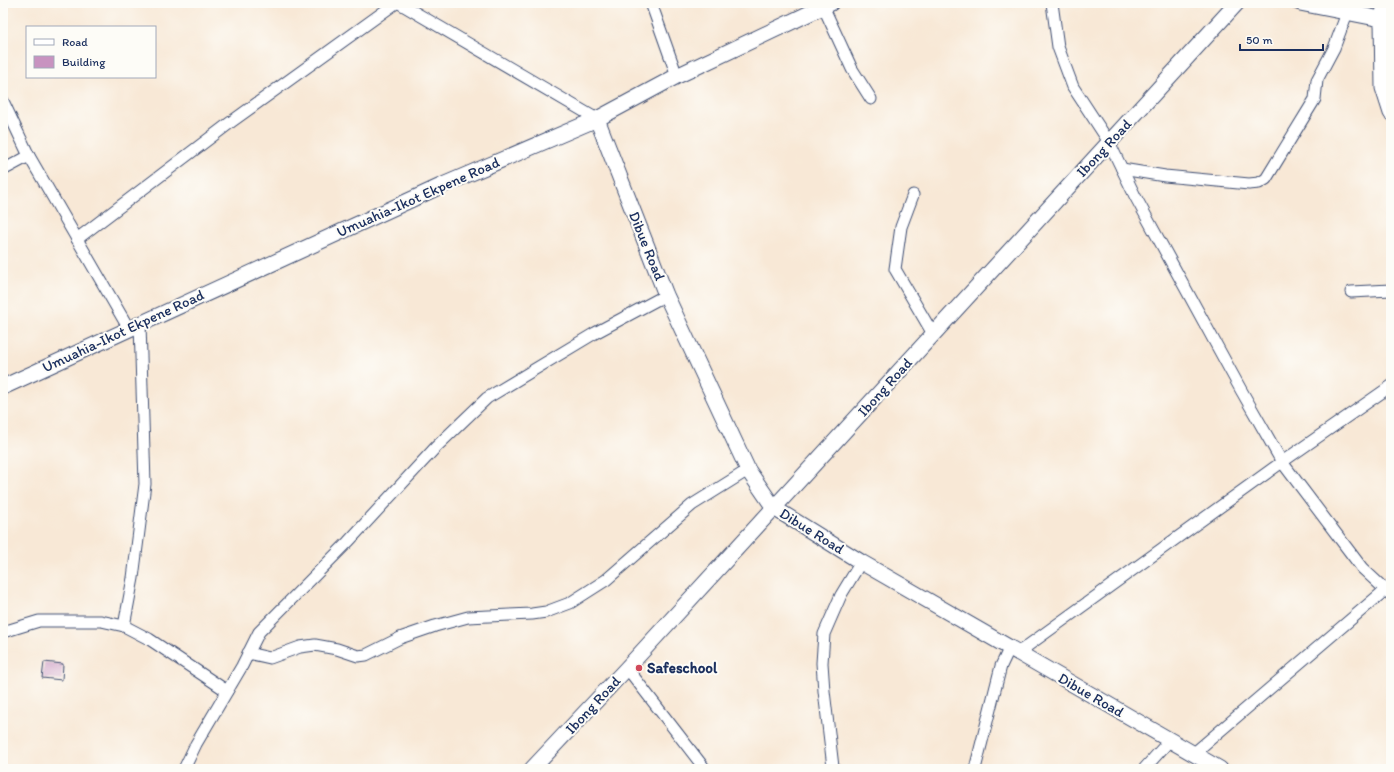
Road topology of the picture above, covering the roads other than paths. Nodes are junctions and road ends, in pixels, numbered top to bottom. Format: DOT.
graph roads {
  1 [pos="398,3"];
  2 [pos="651,3"];
  3 [pos="1052,3"];
  4 [pos="1237,3"];
  5 [pos="1300,3"];
  6 [pos="1385,3"];
  7 [pos="827,5"];
  8 [pos="1347,12"];
  9 [pos="1386,20"];
  10 [pos="677,76"];
  11 [pos="871,99"];
  12 [pos="3,101"];
  13 [pos="1391,113"];
  14 [pos="597,119"];
  15 [pos="1108,142"];
  16 [pos="29,156"];
  17 [pos="1122,169"];
  18 [pos="3,170"];
  19 [pos="913,195"];
  20 [pos="77,240"];
  21 [pos="1391,290"];
  22 [pos="1351,292"];
  23 [pos="666,295"];
  24 [pos="134,326"];
  25 [pos="933,334"];
  26 [pos="1391,386"];
  27 [pos="3,387"];
  28 [pos="1282,462"];
  29 [pos="748,470"];
  30 [pos="774,508"];
  31 [pos="861,562"];
  32 [pos="1389,590"];
  33 [pos="124,626"];
  34 [pos="3,632"];
  35 [pos="1014,650"];
  36 [pos="248,653"];
  37 [pos="627,668"];
  38 [pos="227,691"];
  39 [pos="1170,740"];
  40 [pos="1193,754"];
  41 [pos="184,769"];
  42 [pos="532,769"];
  43 [pos="705,769"];
  44 [pos="832,769"];
  45 [pos="975,769"];
  46 [pos="1144,769"];
  47 [pos="1220,769"];
  1 -- 14 [label="street"];
  1 -- 20 [label="street"];
  2 -- 10 [label="street"];
  3 -- 15 [label="street"];
  4 -- 15 [label="street, Ibong Road"];
  5 -- 8 [label="street"];
  6 -- 9 [label="street"];
  7 -- 10 [label="street, Umuahia-Ikot Ekpene Road"];
  7 -- 11 [label="street"];
  8 -- 9 [label="street"];
  8 -- 17 [label="street"];
  9 -- 13 [label="street"];
  10 -- 14 [label="street, Umuahia-Ikot Ekpene Road"];
  12 -- 16 [label="street"];
  14 -- 23 [label="street, Dibue Road"];
  14 -- 24 [label="street, Umuahia-Ikot Ekpene Road"];
  15 -- 17 [label="street"];
  15 -- 25 [label="street, Ibong Road"];
  16 -- 18 [label="street"];
  16 -- 20 [label="street"];
  17 -- 28 [label="street"];
  19 -- 25 [label="street"];
  20 -- 24 [label="street"];
  21 -- 22 [label="street"];
  23 -- 29 [label="street, Dibue Road"];
  23 -- 36 [label="street"];
  24 -- 27 [label="street, Umuahia-Ikot Ekpene Road"];
  24 -- 33 [label="street"];
  25 -- 30 [label="street, Ibong Road"];
  26 -- 28 [label="street"];
  28 -- 32 [label="street"];
  28 -- 35 [label="street"];
  29 -- 30 [label="street, Dibue Road"];
  29 -- 36 [label="street"];
  30 -- 31 [label="street, Dibue Road"];
  30 -- 37 [label="street, Ibong Road"];
  31 -- 35 [label="street, Dibue Road"];
  31 -- 44 [label="street"];
  32 -- 40 [label="street"];
  33 -- 34 [label="street"];
  33 -- 38 [label="street"];
  35 -- 39 [label="street, Dibue Road"];
  35 -- 45 [label="street"];
  36 -- 38 [label="street"];
  37 -- 42 [label="street, Ibong Road"];
  37 -- 43 [label="street"];
  38 -- 41 [label="street"];
  39 -- 40 [label="street, Dibue Road"];
  39 -- 46 [label="street"];
  40 -- 47 [label="street, Dibue Road"];
}
